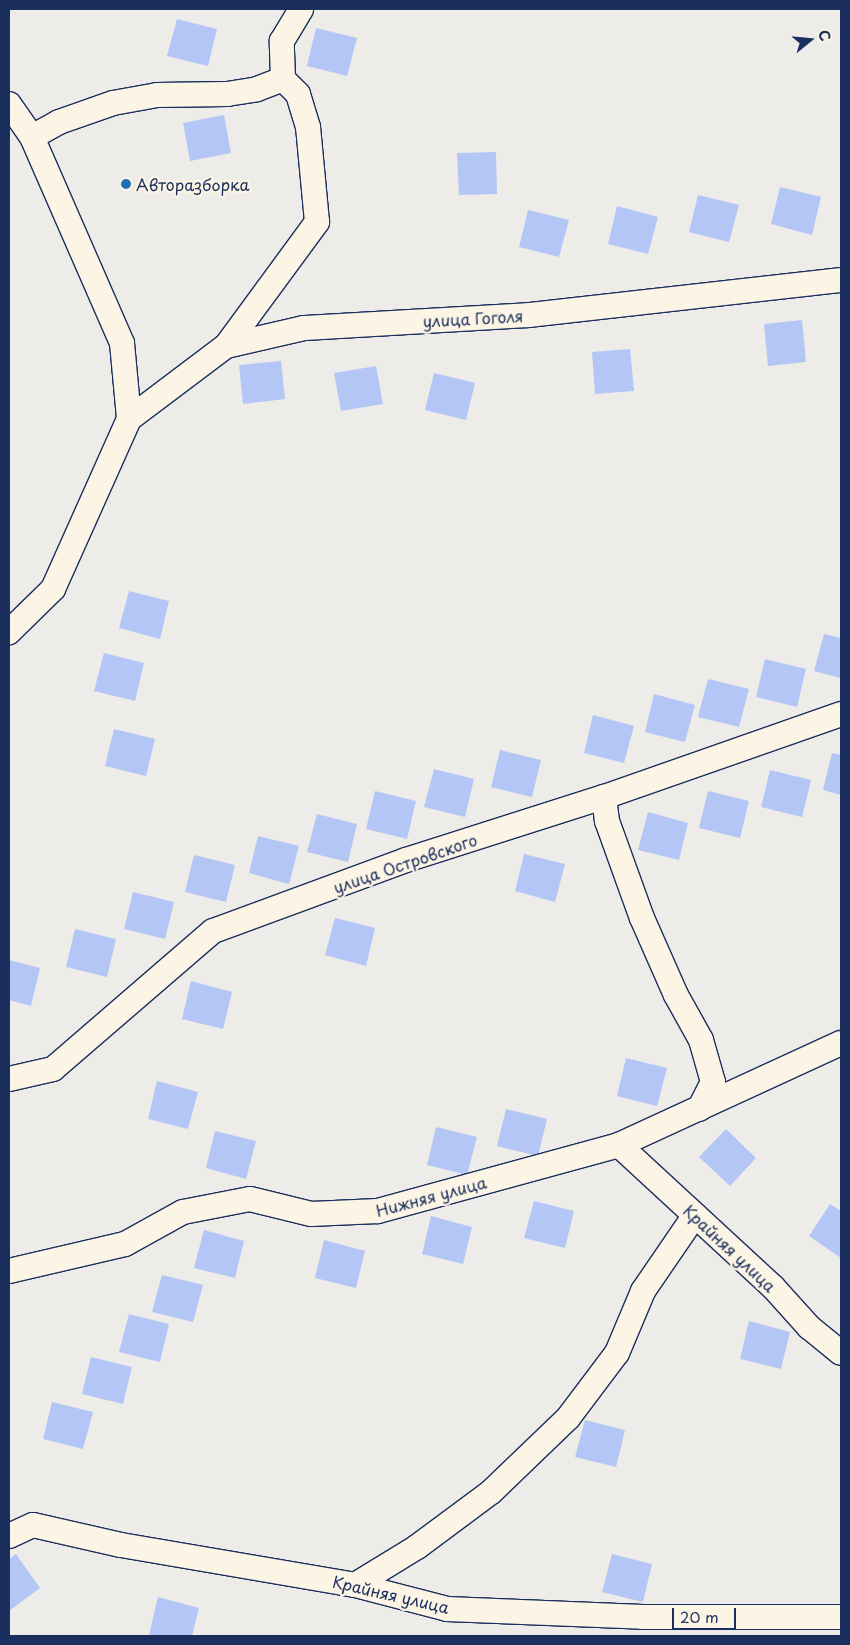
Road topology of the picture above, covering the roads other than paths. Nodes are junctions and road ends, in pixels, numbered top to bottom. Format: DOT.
graph roads {
  1 [pos="301,9"];
  2 [pos="283,79"];
  3 [pos="9,104"];
  4 [pos="32,138"];
  5 [pos="841,280"];
  6 [pos="226,346"];
  7 [pos="129,419"];
  8 [pos="9,632"];
  9 [pos="841,714"];
  10 [pos="604,797"];
  11 [pos="841,1043"];
  12 [pos="9,1079"];
  13 [pos="699,1109"];
  14 [pos="619,1145"];
  15 [pos="695,1215"];
  16 [pos="9,1271"];
  17 [pos="841,1353"];
  18 [pos="9,1536"];
  19 [pos="355,1585"];
  20 [pos="841,1617"];
  1 -- 2 [label="street"];
  2 -- 4 [label="street"];
  2 -- 6 [label="street"];
  3 -- 4 [label="street"];
  4 -- 7 [label="street"];
  5 -- 6 [label="street, улица Гоголя"];
  6 -- 7 [label="street, улица Гоголя"];
  7 -- 8 [label="street"];
  9 -- 10 [label="street, улица Островского"];
  10 -- 12 [label="street, улица Островского"];
  10 -- 13 [label="street"];
  11 -- 13 [label="street, Нижняя улица"];
  13 -- 14 [label="street, Нижняя улица"];
  14 -- 15 [label="street, Крайняя улица"];
  14 -- 16 [label="street, Нижняя улица"];
  15 -- 17 [label="street, Крайняя улица"];
  15 -- 19 [label="street"];
  18 -- 19 [label="street, Крайняя улица"];
  19 -- 20 [label="street, Крайняя улица"];
}
